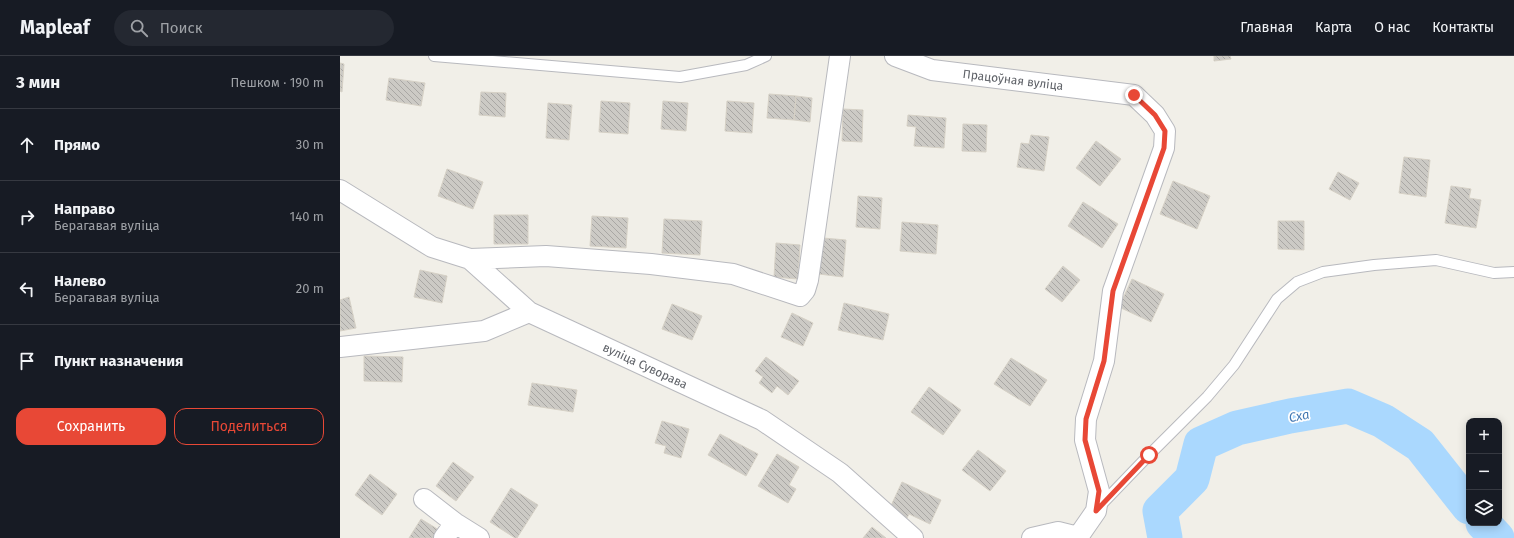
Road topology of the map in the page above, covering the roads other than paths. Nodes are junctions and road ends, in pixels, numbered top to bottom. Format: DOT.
graph roads {
  1 [pos="434,56"];
  2 [pos="766,56"];
  3 [pos="840,56"];
  4 [pos="895,56"];
  5 [pos="511,59"];
  6 [pos="340,190"];
  7 [pos="470,259"];
  8 [pos="1514,272"];
  9 [pos="529,312"];
  10 [pos="340,347"];
  11 [pos="424,498"];
  12 [pos="1096,511"];
  13 [pos="450,531"];
  14 [pos="1078,537"];
  15 [pos="478,538"];
  16 [pos="914,538"];
  17 [pos="1032,538"];
  1 -- 5 [label="lane"];
  2 -- 5 [label="lane"];
  3 -- 7 [label="street"];
  4 -- 12 [label="street, Працоўная вуліца"];
  6 -- 7 [label="street"];
  7 -- 9 [label="street, вуліца Суворава"];
  8 -- 12 [label="lane"];
  9 -- 10 [label="street"];
  9 -- 16 [label="street, вуліца Суворава"];
  11 -- 13 [label="street"];
  12 -- 14 [label="street"];
  13 -- 15 [label="street"];
  14 -- 17 [label="street"];
}
